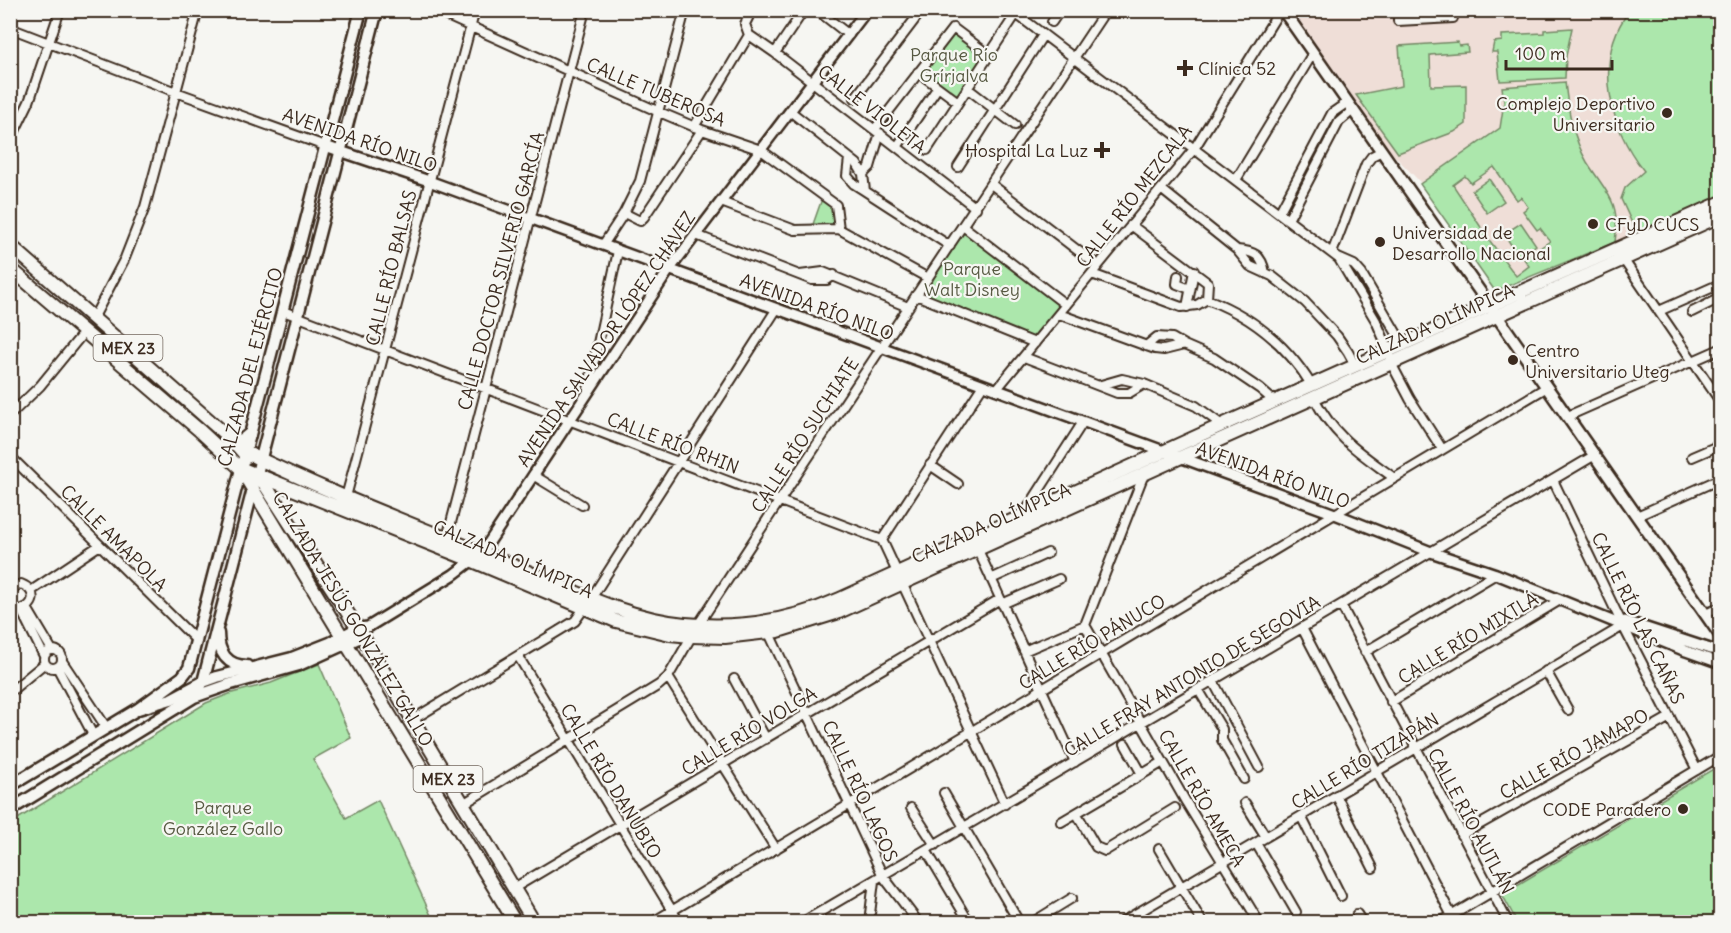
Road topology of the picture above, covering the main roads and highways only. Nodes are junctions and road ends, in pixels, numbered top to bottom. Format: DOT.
graph roads {
  1 [pos="362,10"];
  2 [pos="377,10"];
  3 [pos="1281,10"];
  4 [pos="1720,203"];
  5 [pos="1720,216"];
  6 [pos="10,245"];
  7 [pos="10,268"];
  8 [pos="1494,311"];
  9 [pos="1390,357"];
  10 [pos="1313,392"];
  11 [pos="249,435"];
  12 [pos="210,440"];
  13 [pos="234,442"];
  14 [pos="245,452"];
  15 [pos="261,460"];
  16 [pos="240,468"];
  17 [pos="257,474"];
  18 [pos="253,489"];
  19 [pos="477,557"];
  20 [pos="900,578"];
  21 [pos="221,612"];
  22 [pos="1706,614"];
  23 [pos="1720,615"];
  24 [pos="363,630"];
  25 [pos="1720,635"];
  26 [pos="345,640"];
  27 [pos="262,666"];
  28 [pos="203,682"];
  29 [pos="195,697"];
  30 [pos="138,709"];
  31 [pos="10,786"];
  32 [pos="10,810"];
  33 [pos="515,922"];
  34 [pos="534,922"];
  1 -- 11 [label="main road, CALZADA DEL EJÉRCITO"];
  2 -- 15 [label="main road, CALZADA DEL EJÉRCITO"];
  3 -- 8 [label="main road"];
  4 -- 8 [label="main road, CALZADA OLÍMPICA"];
  5 -- 8 [label="main road, CALZADA OLÍMPICA"];
  6 -- 13 [label="main road, MEX 23"];
  7 -- 12 [label="main road, MEX 23"];
  8 -- 9 [label="main road, CALZADA OLÍMPICA"];
  8 -- 22 [label="main road"];
  9 -- 10 [label="main road, CALZADA OLÍMPICA"];
  9 -- 10 [label="main road, CALZADA OLÍMPICA"];
  10 -- 20 [label="main road, CALZADA OLÍMPICA"];
  10 -- 20 [label="main road, CALZADA OLÍMPICA"];
  11 -- 13 [label="main road"];
  11 -- 14 [label="main road, CALZADA DEL EJÉRCITO"];
  12 -- 13 [label="main road"];
  12 -- 16 [label="main road, MEX 23"];
  13 -- 14 [label="main road, MEX 23"];
  14 -- 15 [label="main road, CALZADA OLÍMPICA"];
  14 -- 16 [label="main road, CALZADA DEL EJÉRCITO"];
  14 -- 17 [label="main road, MEX 23"];
  15 -- 17 [label="main road, CALZADA DEL EJÉRCITO"];
  15 -- 19 [label="main road, CALZADA OLÍMPICA"];
  16 -- 17 [label="main road, CALZADA OLÍMPICA"];
  16 -- 18 [label="main road, MEX 23"];
  16 -- 30 [label="main road, CALZADA DEL EJÉRCITO"];
  17 -- 18 [label="main road, CALZADA DEL EJÉRCITO"];
  17 -- 19 [label="main road, CALZADA OLÍMPICA"];
  17 -- 24 [label="main road, CALZADA JESÚS GONZÁLEZ GALLO / MEX 23"];
  18 -- 21 [label="main road, CALZADA DEL EJÉRCITO"];
  18 -- 26 [label="main road, CALZADA JESÚS GONZÁLEZ GALLO / MEX 23"];
  19 -- 20 [label="main road, CALZADA OLÍMPICA"];
  19 -- 20 [label="main road, CALZADA OLÍMPICA"];
  21 -- 27 [label="main road"];
  21 -- 28 [label="main road, CALZADA DEL EJÉRCITO"];
  22 -- 23 [label="main road"];
  22 -- 25 [label="main road"];
  24 -- 26 [label="main road, AVENIDA SALVADOR LÓPEZ CHÁVEZ"];
  24 -- 34 [label="main road, CALZADA JESÚS GONZÁLEZ GALLO / MEX 23"];
  26 -- 27 [label="main road, AVENIDA SALVADOR LÓPEZ CHÁVEZ"];
  26 -- 29 [label="main road, AVENIDA SALVADOR LÓPEZ CHÁVEZ"];
  26 -- 33 [label="main road, CALZADA JESÚS GONZÁLEZ GALLO / MEX 23"];
  27 -- 28 [label="main road, AVENIDA SALVADOR LÓPEZ CHÁVEZ"];
  28 -- 29 [label="main road, CALZADA DEL EJÉRCITO"];
  28 -- 30 [label="main road, AVENIDA SALVADOR LÓPEZ CHÁVEZ"];
  29 -- 32 [label="main road, AVENIDA SALVADOR LÓPEZ CHÁVEZ"];
  30 -- 31 [label="main road, AVENIDA SALVADOR LÓPEZ CHÁVEZ"];
}
